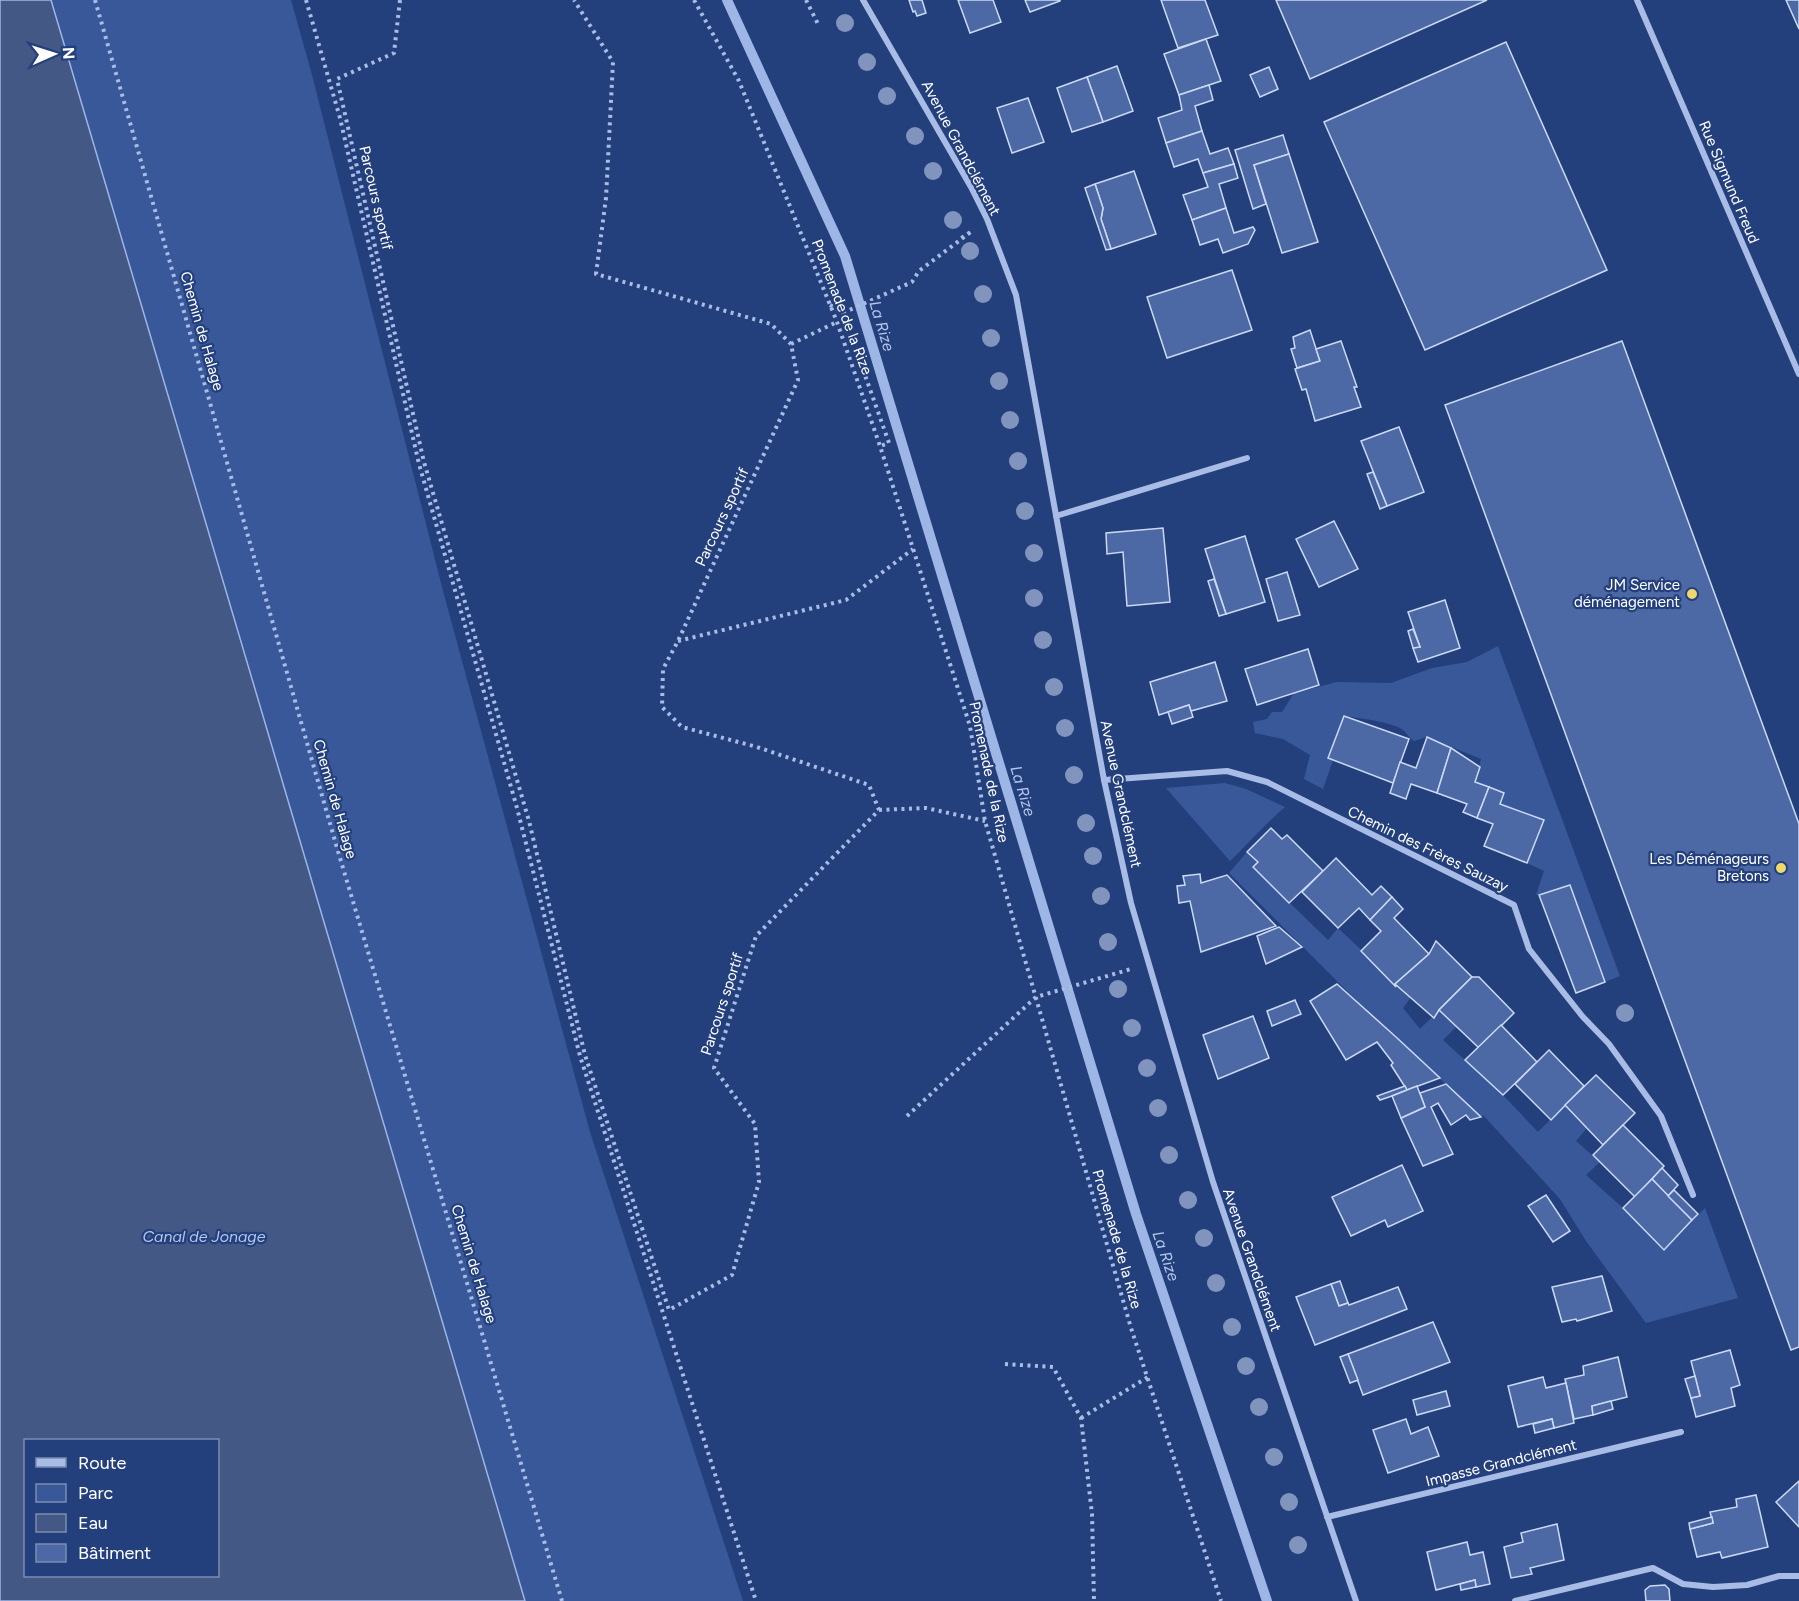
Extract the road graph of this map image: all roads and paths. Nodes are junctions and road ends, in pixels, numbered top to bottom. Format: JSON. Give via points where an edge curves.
{"nodes":[{"id":1,"x":95,"y":0,"type":"edge"},
{"id":2,"x":306,"y":0,"type":"edge"},
{"id":3,"x":400,"y":0,"type":"edge"},
{"id":4,"x":574,"y":0,"type":"edge"},
{"id":5,"x":694,"y":0,"type":"edge"},
{"id":6,"x":806,"y":0,"type":"edge"},
{"id":7,"x":864,"y":0,"type":"edge"},
{"id":8,"x":1637,"y":0,"type":"edge"},
{"id":9,"x":818,"y":24,"type":"dead end"},
{"id":10,"x":960,"y":239,"type":"dead end"},
{"id":11,"x":830,"y":305,"type":"junction"},
{"id":12,"x":843,"y":313,"type":"junction"},
{"id":13,"x":837,"y":322,"type":"junction"},
{"id":14,"x":791,"y":344,"type":"junction"},
{"id":15,"x":1799,"y":374,"type":"edge"},
{"id":16,"x":880,"y":446,"type":"junction"},
{"id":17,"x":1247,"y":458,"type":"dead end"},
{"id":18,"x":1056,"y":516,"type":"junction"},
{"id":19,"x":912,"y":549,"type":"junction"},
{"id":20,"x":678,"y":641,"type":"junction"},
{"id":21,"x":1104,"y":780,"type":"junction"},
{"id":22,"x":879,"y":810,"type":"junction"},
{"id":23,"x":985,"y":821,"type":"junction"},
{"id":24,"x":1130,"y":970,"type":"dead end"},
{"id":25,"x":1036,"y":998,"type":"junction"},
{"id":26,"x":907,"y":1116,"type":"dead end"},
{"id":27,"x":1693,"y":1195,"type":"dead end"},
{"id":28,"x":1005,"y":1364,"type":"dead end"},
{"id":29,"x":1148,"y":1377,"type":"junction"},
{"id":30,"x":1081,"y":1418,"type":"junction"},
{"id":31,"x":1681,"y":1432,"type":"dead end"},
{"id":32,"x":1327,"y":1517,"type":"junction"},
{"id":33,"x":1799,"y":1576,"type":"edge"},
{"id":34,"x":562,"y":1601,"type":"edge"},
{"id":35,"x":756,"y":1601,"type":"edge"},
{"id":36,"x":1094,"y":1601,"type":"edge"},
{"id":37,"x":1221,"y":1601,"type":"edge"},
{"id":38,"x":1356,"y":1601,"type":"edge"},
{"id":39,"x":1515,"y":1601,"type":"edge"}],
"edges":[{"from":1,"to":34,"type":"path","name":"Chemin de Halage","via":[[337,848]]},
{"from":2,"to":35,"type":"path","via":[[340,118],[419,464],[518,808],[580,1056]]},
{"from":3,"to":22,"type":"path","name":"Parcours sportif","via":[[394,53],[337,79],[424,462],[528,821],[585,1055],[669,1310],[732,1275],[759,1182],[755,1124],[714,1068],[756,936]]},
{"from":4,"to":14,"type":"path","via":[[614,62],[606,198],[596,274],[771,324]]},
{"from":5,"to":11,"type":"path","name":"Promenade de la Rize","via":[[739,81]]},
{"from":6,"to":9,"type":"path"},
{"from":7,"to":18,"type":"street","name":"Avenue Grandclément","via":[[971,187],[1016,295]]},
{"from":8,"to":15,"type":"street","name":"Rue Sigmund Freud"},
{"from":10,"to":12,"type":"path","via":[[972,231],[919,271],[912,282]]},
{"from":11,"to":12,"type":"path"},
{"from":11,"to":13,"type":"path","name":"Promenade de la Rize"},
{"from":12,"to":16,"type":"path","via":[[890,443]]},
{"from":13,"to":14,"type":"path"},
{"from":13,"to":16,"type":"path","name":"Promenade de la Rize"},
{"from":14,"to":20,"type":"path","name":"Parcours sportif","via":[[798,380]]},
{"from":16,"to":19,"type":"path","name":"Promenade de la Rize"},
{"from":17,"to":18,"type":"street"},
{"from":18,"to":21,"type":"street","name":"Avenue Grandclément"},
{"from":19,"to":20,"type":"path","via":[[846,600]]},
{"from":19,"to":23,"type":"path","name":"Promenade de la Rize","via":[[970,726]]},
{"from":20,"to":22,"type":"path","name":"Parcours sportif","via":[[663,669],[662,707],[682,727],[757,747],[869,785]]},
{"from":21,"to":27,"type":"street","name":"Chemin des Frères Sauzay","via":[[1227,771],[1267,782],[1514,905],[1529,949],[1609,1044],[1661,1116]]},
{"from":21,"to":32,"type":"street","name":"Avenue Grandclément","via":[[1131,903],[1213,1182]]},
{"from":22,"to":23,"type":"path","via":[[926,808]]},
{"from":23,"to":25,"type":"path","name":"Promenade de la Rize"},
{"from":24,"to":25,"type":"path"},
{"from":25,"to":26,"type":"path"},
{"from":25,"to":29,"type":"path","name":"Promenade de la Rize"},
{"from":28,"to":30,"type":"path","via":[[1053,1367]]},
{"from":29,"to":30,"type":"path"},
{"from":29,"to":37,"type":"path","name":"Promenade de la Rize"},
{"from":30,"to":36,"type":"path","via":[[1092,1514]]},
{"from":31,"to":32,"type":"street","name":"Impasse Grandclément"},
{"from":32,"to":38,"type":"street","name":"Avenue Grandclément"},
{"from":33,"to":39,"type":"street","via":[[1713,1587],[1683,1584],[1653,1568]]}]}
